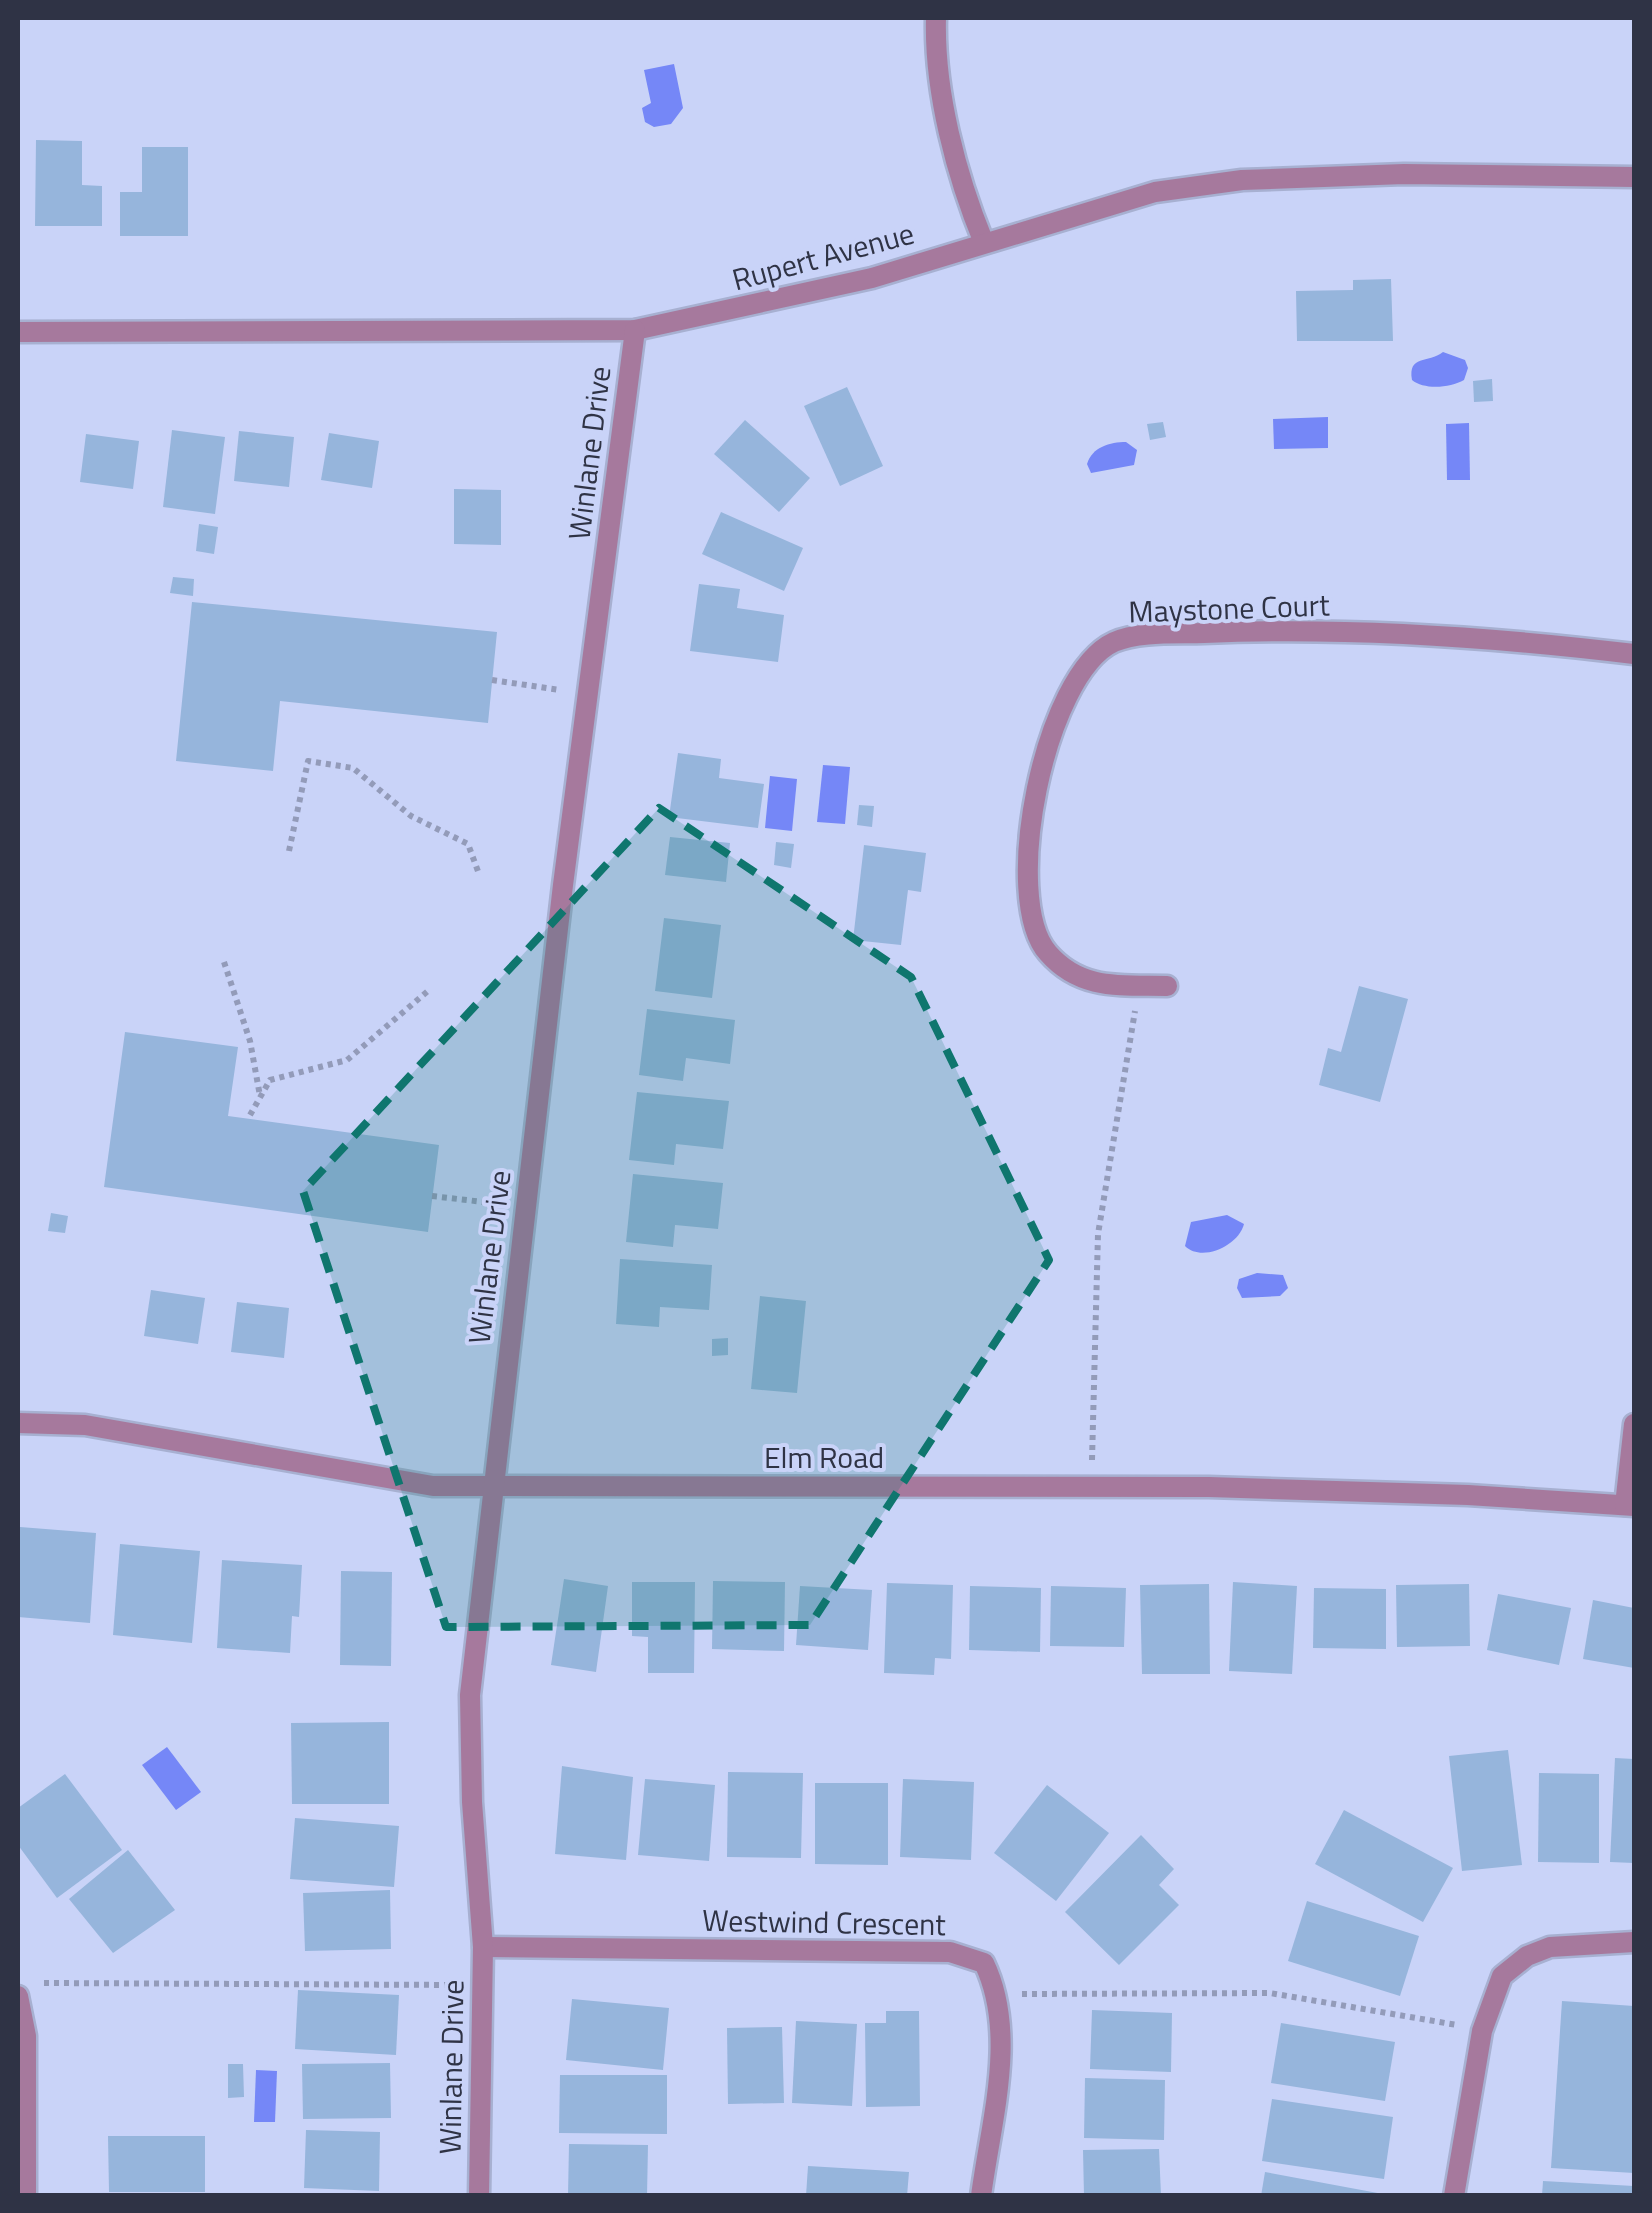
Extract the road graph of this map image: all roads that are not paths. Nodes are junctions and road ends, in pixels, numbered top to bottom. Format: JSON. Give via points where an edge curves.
{"nodes":[{"id":1,"x":936,"y":18,"type":"edge"},
{"id":2,"x":1634,"y":177,"type":"edge"},
{"id":3,"x":984,"y":243,"type":"junction"},
{"id":4,"x":635,"y":330,"type":"junction"},
{"id":5,"x":18,"y":332,"type":"edge"},
{"id":6,"x":1634,"y":654,"type":"edge"},
{"id":7,"x":1167,"y":986,"type":"dead end"},
{"id":8,"x":18,"y":1423,"type":"edge"},
{"id":9,"x":1634,"y":1424,"type":"edge"},
{"id":10,"x":491,"y":1488,"type":"junction"},
{"id":11,"x":1630,"y":1505,"type":"edge"},
{"id":12,"x":1634,"y":1942,"type":"edge"},
{"id":13,"x":483,"y":1947,"type":"junction"},
{"id":14,"x":18,"y":1996,"type":"edge"},
{"id":15,"x":26,"y":2196,"type":"edge"},
{"id":16,"x":479,"y":2196,"type":"edge"},
{"id":17,"x":982,"y":2196,"type":"edge"},
{"id":18,"x":1454,"y":2196,"type":"edge"}],
"edges":[{"from":1,"to":3,"type":"street","via":[[935,49],[964,195]]},
{"from":2,"to":3,"type":"street","name":"Rupert Avenue","via":[[1242,180],[1154,192]]},
{"from":3,"to":4,"type":"street","name":"Rupert Avenue","via":[[872,278]]},
{"from":4,"to":5,"type":"street","name":"Rupert Avenue"},
{"from":4,"to":10,"type":"street","name":"Winlane Drive"},
{"from":6,"to":7,"type":"street","name":"Maystone Court","via":[[1524,640],[1260,631],[1114,642],[1080,672],[1044,744],[1027,904],[1047,952],[1090,984]]},
{"from":8,"to":10,"type":"street","name":"Elm Road","via":[[85,1425],[432,1486]]},
{"from":9,"to":11,"type":"street"},
{"from":10,"to":11,"type":"street","name":"Elm Road","via":[[1091,1486],[1468,1494]]},
{"from":10,"to":13,"type":"street","name":"Winlane Drive","via":[[470,1695]]},
{"from":12,"to":18,"type":"street","via":[[1565,1944],[1527,1956],[1497,1984],[1482,2031]]},
{"from":13,"to":16,"type":"street","name":"Winlane Drive"},
{"from":13,"to":17,"type":"street","name":"Westwind Crescent","via":[[950,1952],[984,1963],[999,1994],[1002,2047]]},
{"from":14,"to":15,"type":"street","via":[[26,2036]]}]}
